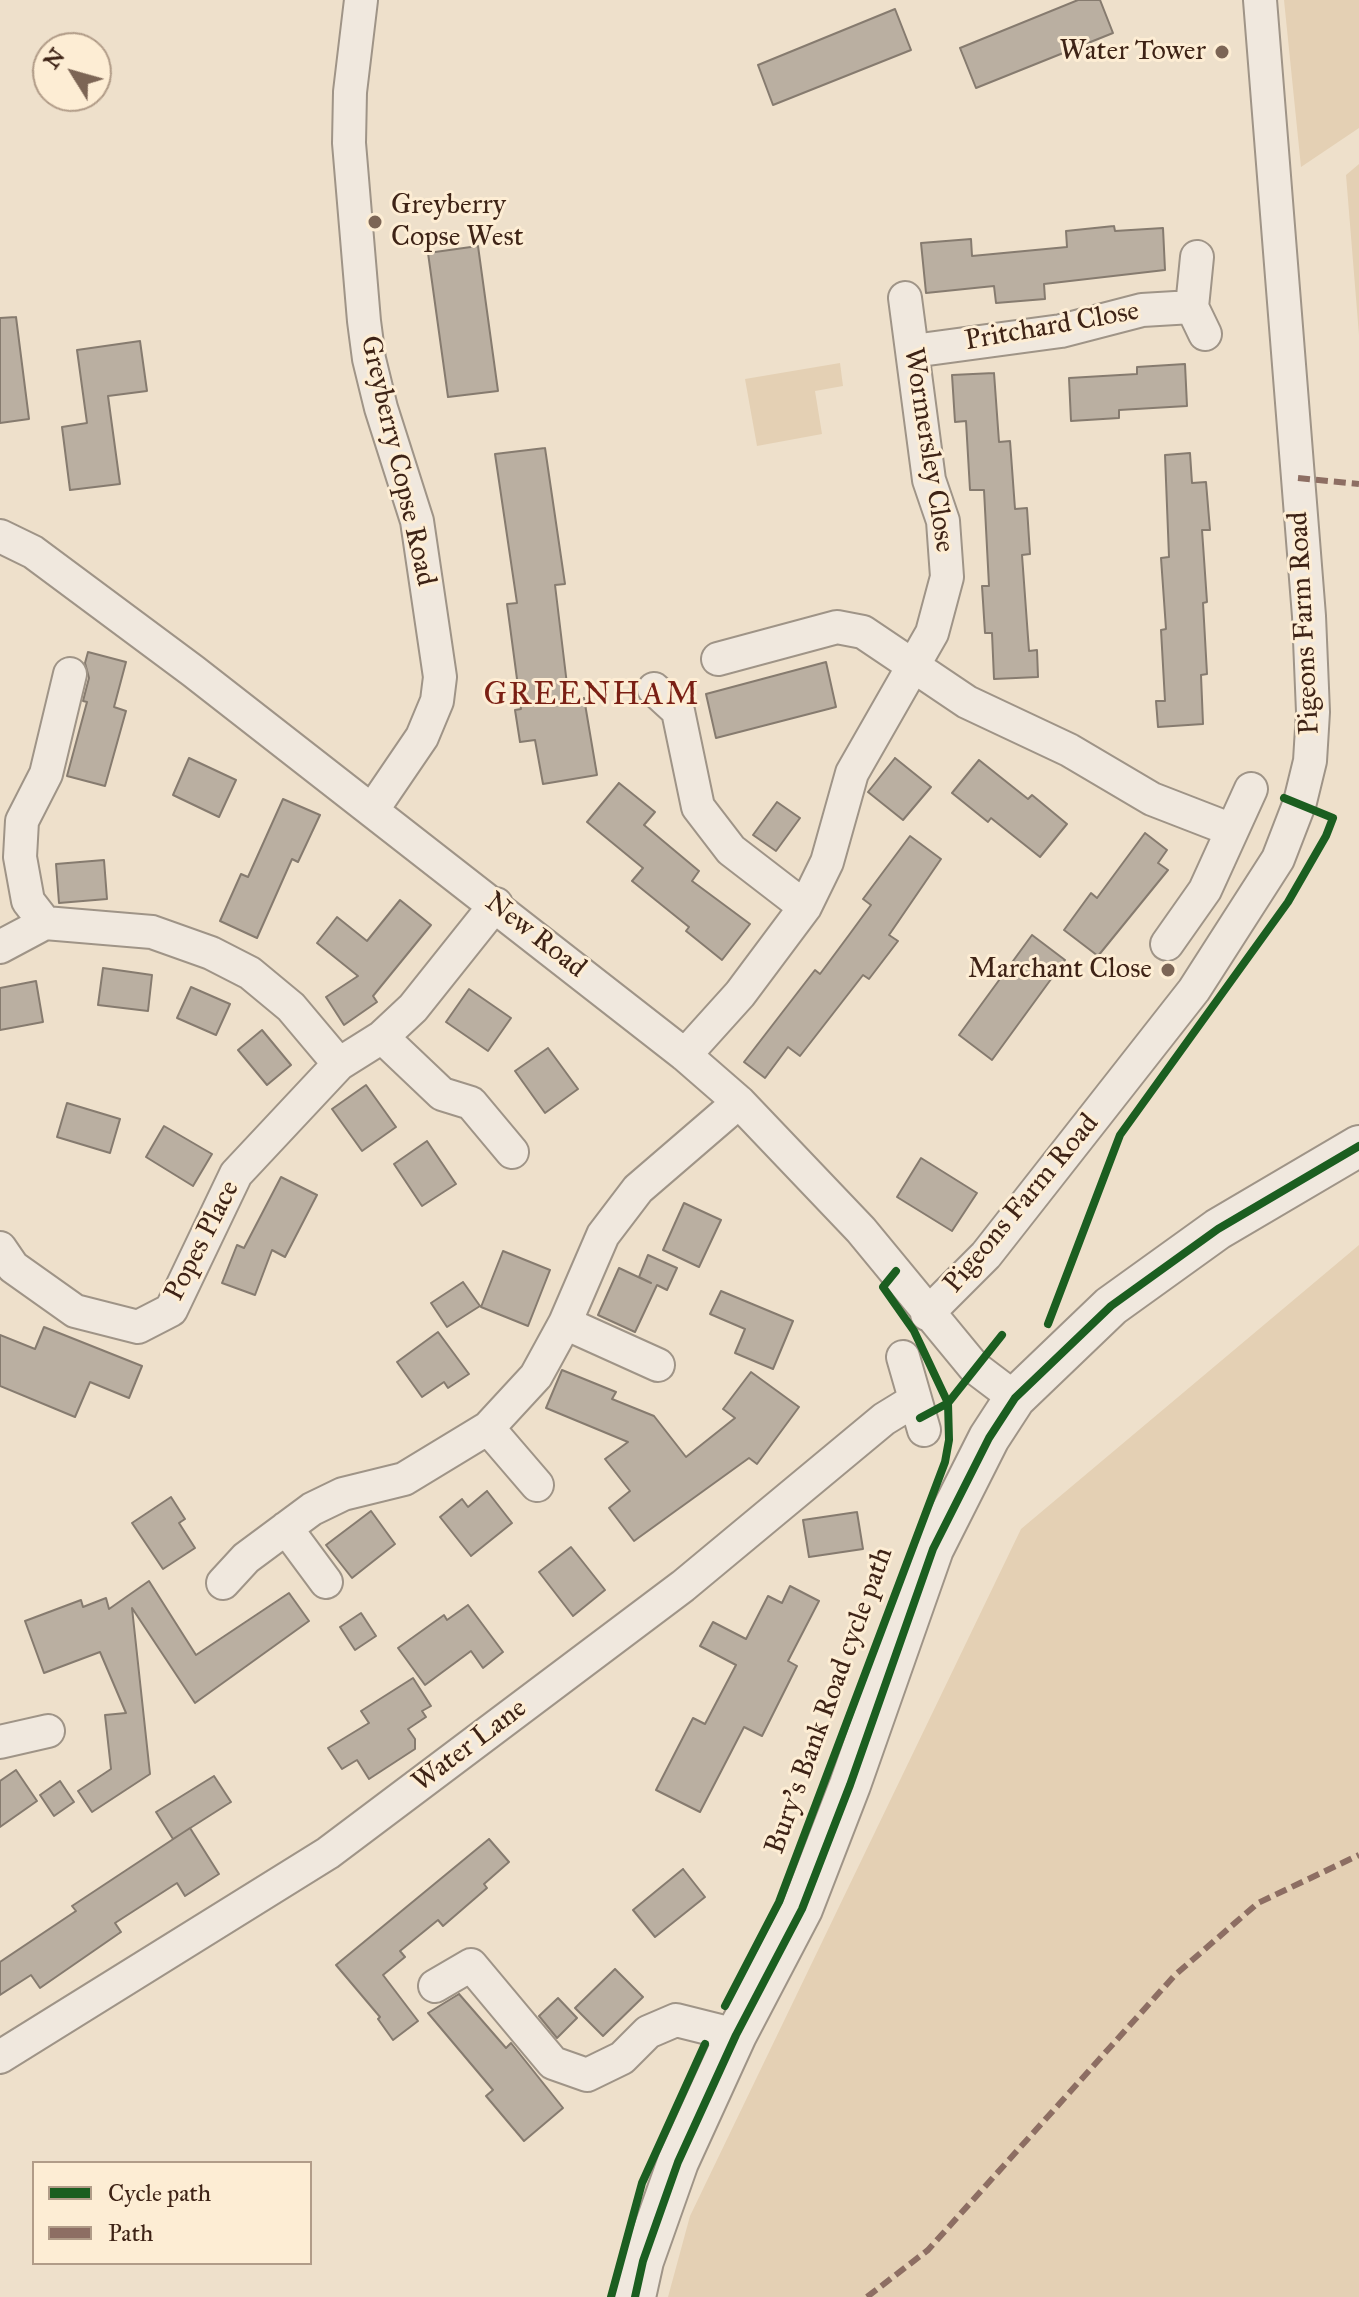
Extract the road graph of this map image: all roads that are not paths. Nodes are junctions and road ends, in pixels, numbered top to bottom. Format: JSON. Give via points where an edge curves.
{"nodes":[{"id":1,"x":361,"y":0,"type":"edge"},
{"id":2,"x":1260,"y":0,"type":"edge"},
{"id":3,"x":1197,"y":257,"type":"dead end"},
{"id":4,"x":905,"y":298,"type":"dead end"},
{"id":5,"x":913,"y":351,"type":"junction"},
{"id":6,"x":0,"y":536,"type":"edge"},
{"id":7,"x":718,"y":659,"type":"dead end"},
{"id":8,"x":914,"y":668,"type":"junction"},
{"id":9,"x":70,"y":674,"type":"dead end"},
{"id":10,"x":654,"y":689,"type":"dead end"},
{"id":11,"x":1251,"y":789,"type":"dead end"},
{"id":12,"x":373,"y":809,"type":"junction"},
{"id":13,"x":1232,"y":830,"type":"junction"},
{"id":14,"x":496,"y":904,"type":"junction"},
{"id":15,"x":805,"y":907,"type":"junction"},
{"id":16,"x":45,"y":923,"type":"junction"},
{"id":17,"x":1167,"y":944,"type":"dead end"},
{"id":18,"x":0,"y":947,"type":"edge"},
{"id":19,"x":382,"y":1037,"type":"junction"},
{"id":20,"x":685,"y":1055,"type":"junction"},
{"id":21,"x":339,"y":1064,"type":"junction"},
{"id":22,"x":739,"y":1102,"type":"junction"},
{"id":23,"x":1359,"y":1146,"type":"edge"},
{"id":24,"x":512,"y":1152,"type":"dead end"},
{"id":25,"x":0,"y":1248,"type":"edge"},
{"id":26,"x":927,"y":1314,"type":"junction"},
{"id":27,"x":565,"y":1323,"type":"junction"},
{"id":28,"x":903,"y":1357,"type":"dead end"},
{"id":29,"x":658,"y":1365,"type":"dead end"},
{"id":30,"x":1015,"y":1398,"type":"junction"},
{"id":31,"x":915,"y":1400,"type":"junction"},
{"id":32,"x":488,"y":1428,"type":"junction"},
{"id":33,"x":924,"y":1430,"type":"dead end"},
{"id":34,"x":537,"y":1485,"type":"dead end"},
{"id":35,"x":286,"y":1528,"type":"junction"},
{"id":36,"x":326,"y":1582,"type":"dead end"},
{"id":37,"x":223,"y":1583,"type":"dead end"},
{"id":38,"x":48,"y":1731,"type":"dead end"},
{"id":39,"x":0,"y":1742,"type":"edge"},
{"id":40,"x":435,"y":1986,"type":"dead end"},
{"id":41,"x":736,"y":2035,"type":"junction"},
{"id":42,"x":0,"y":2057,"type":"edge"},
{"id":43,"x":635,"y":2297,"type":"edge"}],
"edges":[{"from":1,"to":12,"type":"street","name":"Greyberry Copse Road","via":[[349,143],[364,321],[381,408],[417,521],[440,677],[437,701],[422,737]]},
{"from":2,"to":26,"type":"street","name":"Pigeons Farm Road","via":[[1309,616],[1313,712],[1310,761],[1300,802],[1278,859],[1194,990],[986,1255]]},
{"from":3,"to":5,"type":"street","name":"Pritchard Close","via":[[1198,320],[1142,310],[1061,331]]},
{"from":4,"to":5,"type":"street","name":"Wormersley Close"},
{"from":5,"to":8,"type":"street","name":"Wormersley Close","via":[[929,480],[943,521],[947,577],[932,633]]},
{"from":6,"to":12,"type":"street","name":"New Road","via":[[33,552]]},
{"from":7,"to":8,"type":"street","via":[[837,627],[863,632]]},
{"from":8,"to":13,"type":"street","via":[[967,702],[1069,750],[1152,799]]},
{"from":8,"to":15,"type":"street","name":"Wormersley Close","via":[[852,773],[827,862]]},
{"from":9,"to":16,"type":"street","via":[[46,774],[22,821],[20,857],[28,901]]},
{"from":10,"to":15,"type":"street","via":[[678,711],[698,807],[731,850]]},
{"from":11,"to":13,"type":"street"},
{"from":12,"to":14,"type":"street","name":"New Road"},
{"from":13,"to":17,"type":"street","via":[[1205,890]]},
{"from":14,"to":19,"type":"street","name":"Popes Place","via":[[413,1008]]},
{"from":14,"to":20,"type":"street","name":"New Road"},
{"from":15,"to":20,"type":"street","name":"Wormersley Close","via":[[740,994]]},
{"from":16,"to":18,"type":"street"},
{"from":16,"to":21,"type":"street","via":[[152,932],[211,953],[250,973],[291,1007]]},
{"from":19,"to":21,"type":"street","name":"Popes Place"},
{"from":19,"to":24,"type":"street","via":[[442,1094],[471,1103]]},
{"from":20,"to":22,"type":"street","name":"New Road"},
{"from":21,"to":25,"type":"street","name":"Popes Place","via":[[236,1174],[171,1310],[138,1327],[75,1311],[13,1267]]},
{"from":22,"to":26,"type":"street","name":"New Road","via":[[861,1230]]},
{"from":22,"to":27,"type":"street","via":[[638,1189],[603,1235]]},
{"from":23,"to":30,"type":"street","via":[[1218,1229],[1111,1306]]},
{"from":26,"to":30,"type":"street","name":"New Road","via":[[974,1367]]},
{"from":27,"to":29,"type":"street"},
{"from":27,"to":32,"type":"street","via":[[536,1376]]},
{"from":28,"to":31,"type":"street"},
{"from":30,"to":41,"type":"street","via":[[961,1489],[933,1549],[802,1909]]},
{"from":31,"to":33,"type":"street"},
{"from":31,"to":42,"type":"street","name":"Water Lane","via":[[884,1419],[683,1586],[328,1853]]},
{"from":32,"to":34,"type":"street"},
{"from":32,"to":35,"type":"street","via":[[404,1479],[343,1494]]},
{"from":35,"to":36,"type":"street"},
{"from":35,"to":37,"type":"street"},
{"from":38,"to":39,"type":"street"},
{"from":40,"to":41,"type":"street","via":[[471,1965],[553,2063],[587,2075],[622,2058],[648,2032],[676,2020]]},
{"from":41,"to":43,"type":"street","via":[[678,2162]]}]}
